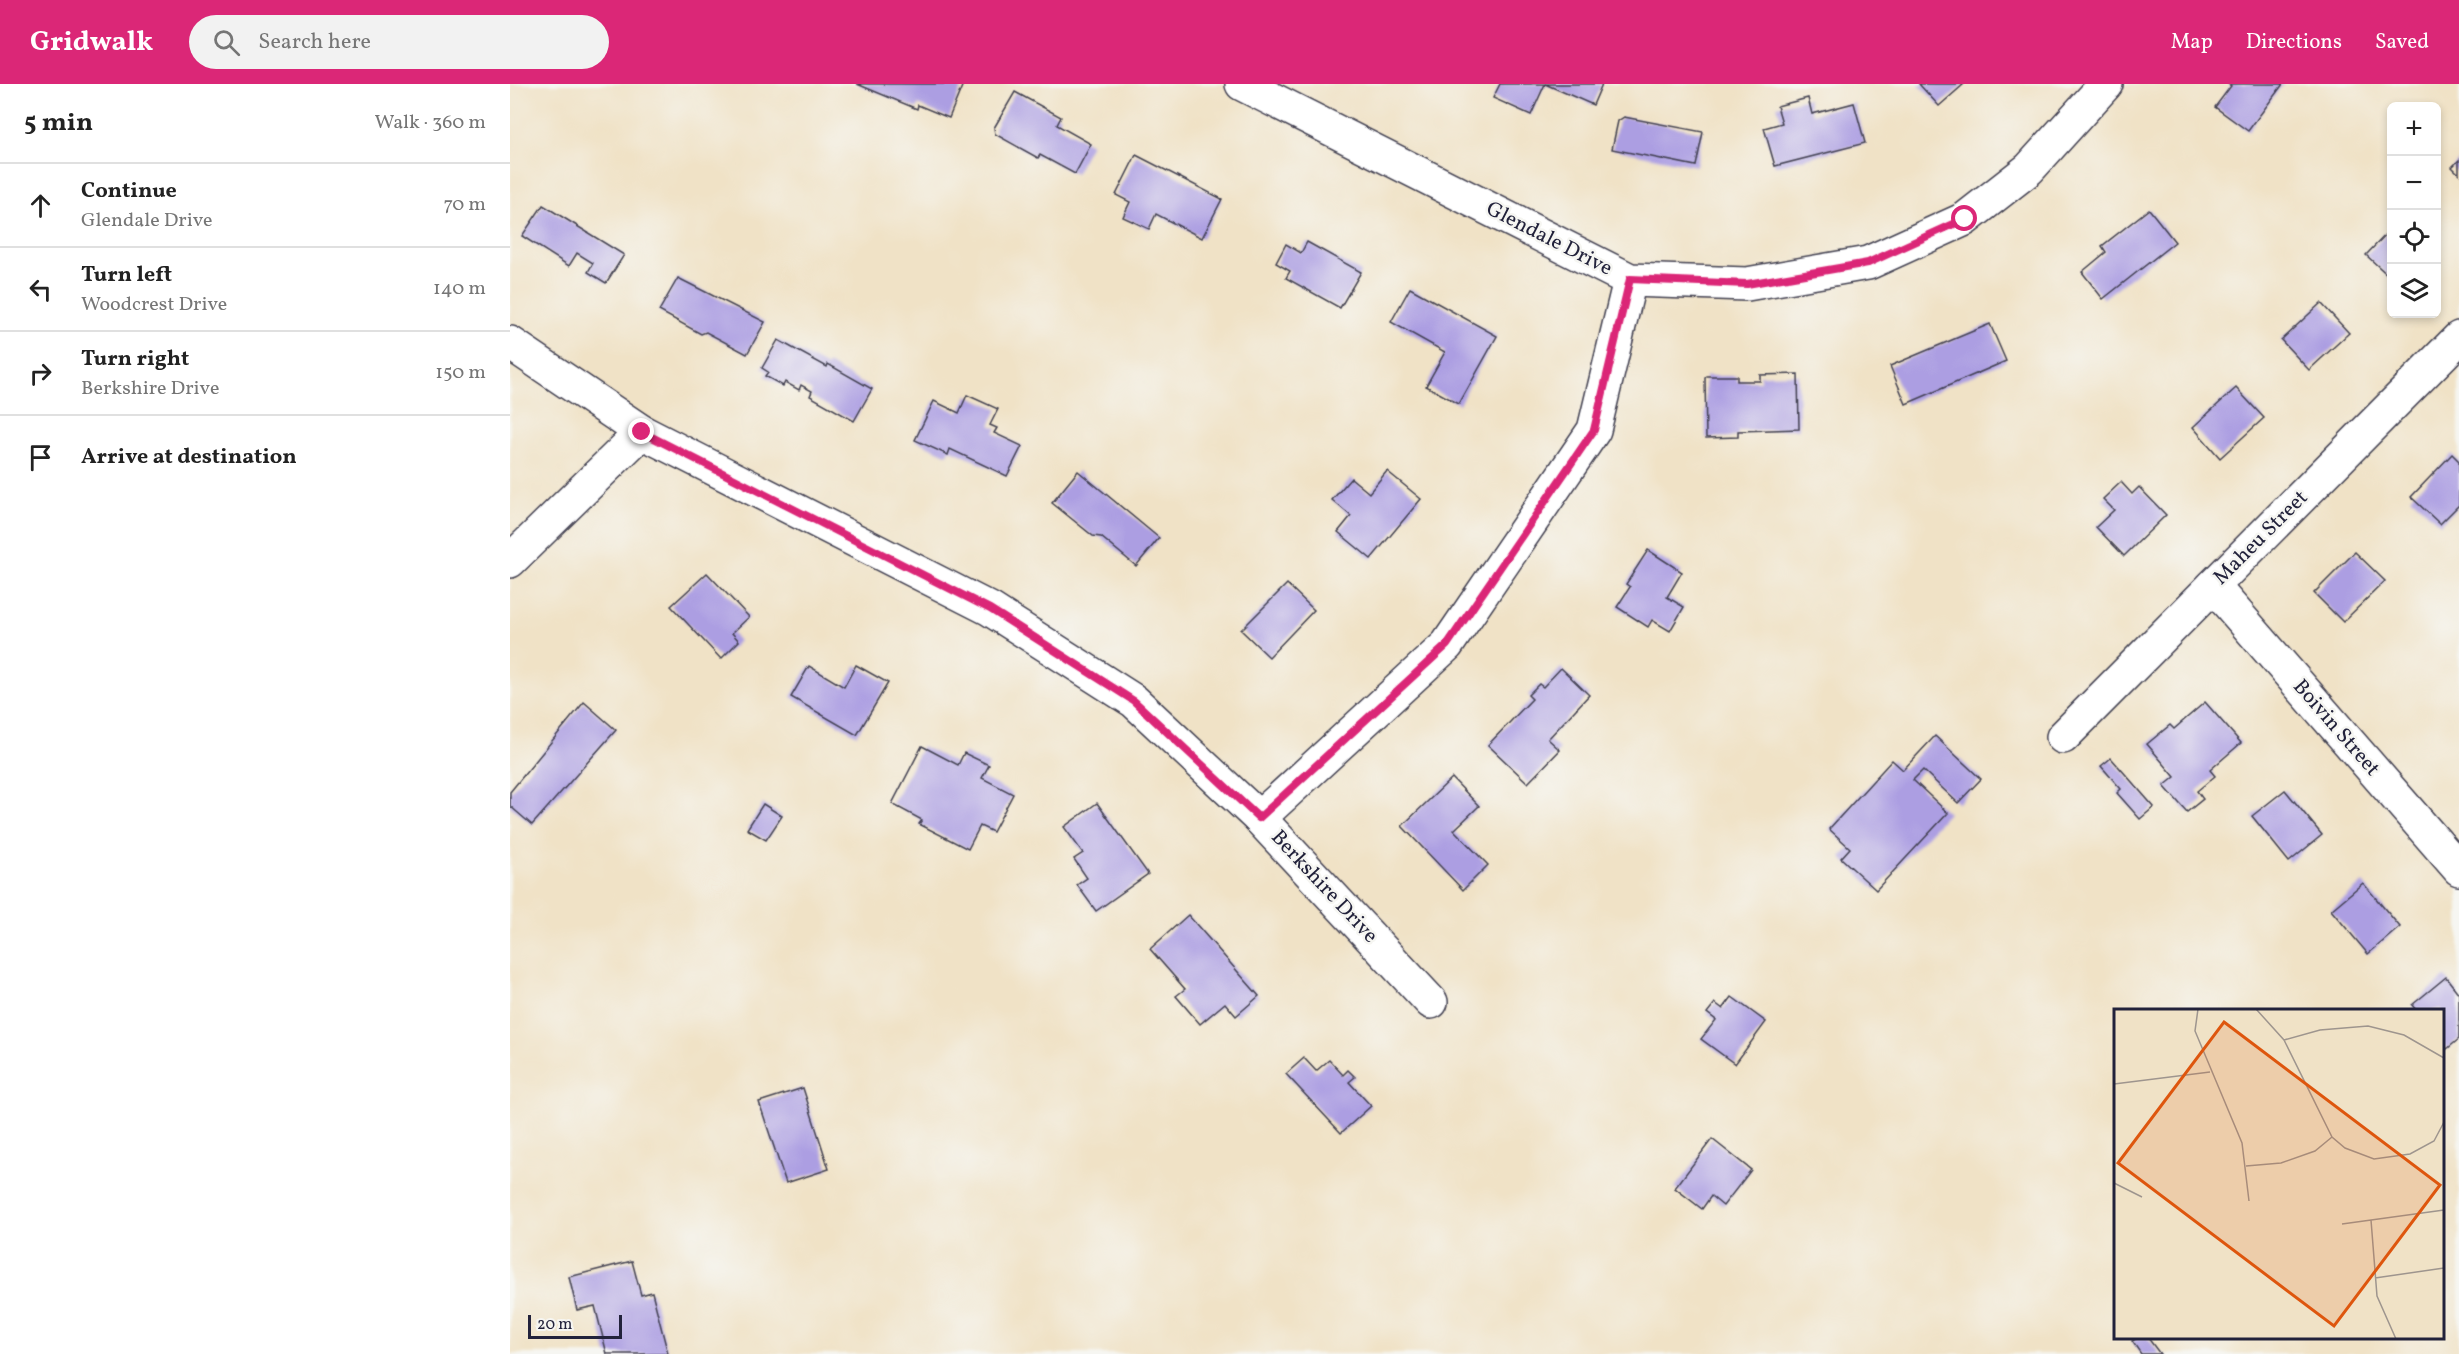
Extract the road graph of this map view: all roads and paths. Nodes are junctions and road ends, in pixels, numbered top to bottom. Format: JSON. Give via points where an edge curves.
{"nodes":[{"id":1,"x":1242,"y":84,"type":"edge"},
{"id":2,"x":2106,"y":84,"type":"edge"},
{"id":3,"x":1630,"y":279,"type":"junction"},
{"id":4,"x":2459,"y":338,"type":"edge"},
{"id":5,"x":510,"y":344,"type":"edge"},
{"id":6,"x":642,"y":432,"type":"junction"},
{"id":7,"x":510,"y":561,"type":"edge"},
{"id":8,"x":2213,"y":586,"type":"junction"},
{"id":9,"x":2063,"y":737,"type":"dead end"},
{"id":10,"x":1259,"y":818,"type":"junction"},
{"id":11,"x":2459,"y":869,"type":"edge"},
{"id":12,"x":1431,"y":1002,"type":"dead end"}],
"edges":[{"from":1,"to":3,"type":"street","name":"Glendale Drive"},
{"from":2,"to":3,"type":"street","name":"Glendale Drive","via":[[2029,169],[1965,219],[1868,263],[1747,284]]},
{"from":3,"to":10,"type":"street","via":[[1594,430],[1454,635]]},
{"from":4,"to":8,"type":"street","name":"Maheu Street"},
{"from":5,"to":6,"type":"street","name":"Berkshire Drive"},
{"from":6,"to":7,"type":"street"},
{"from":6,"to":10,"type":"street","name":"Berkshire Drive","via":[[990,609],[1134,701]]},
{"from":8,"to":9,"type":"street","name":"Maheu Street"},
{"from":8,"to":11,"type":"street","name":"Boivin Street"},
{"from":10,"to":12,"type":"street","name":"Berkshire Drive"}]}
